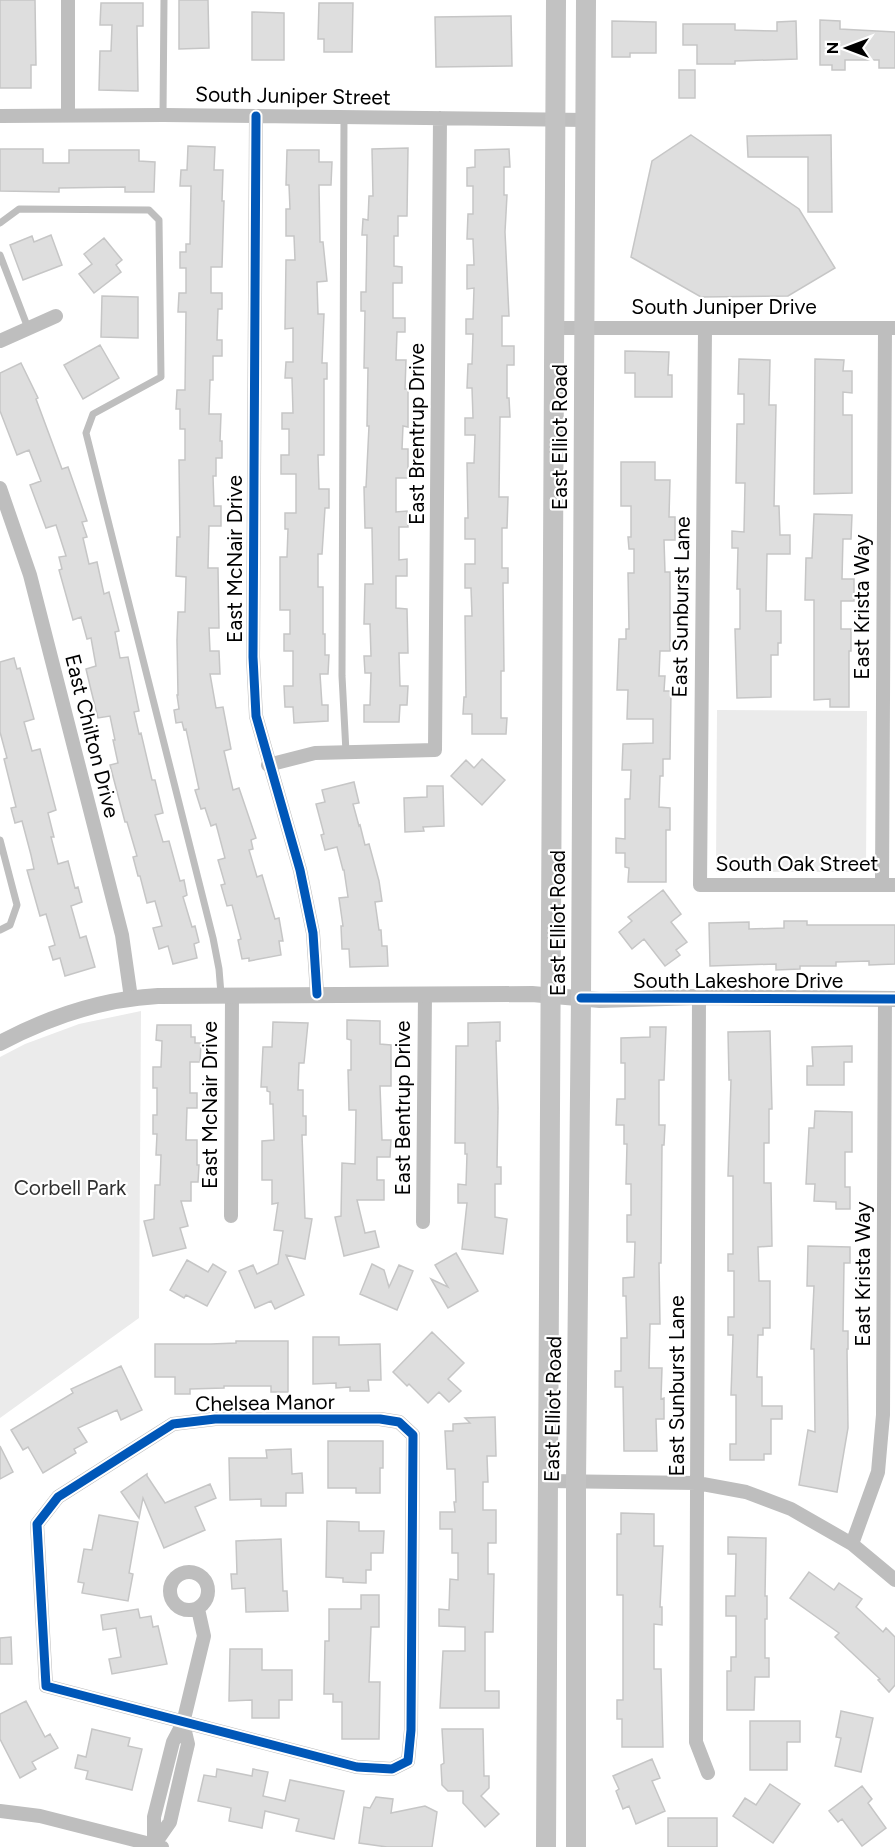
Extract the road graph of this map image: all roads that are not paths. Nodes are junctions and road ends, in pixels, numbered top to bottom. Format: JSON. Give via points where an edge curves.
{"nodes":[{"id":1,"x":68,"y":0,"type":"edge"},
{"id":2,"x":164,"y":0,"type":"edge"},
{"id":3,"x":556,"y":0,"type":"edge"},
{"id":4,"x":586,"y":0,"type":"edge"},
{"id":5,"x":68,"y":115,"type":"junction"},
{"id":6,"x":0,"y":116,"type":"edge"},
{"id":7,"x":163,"y":116,"type":"junction"},
{"id":8,"x":256,"y":116,"type":"junction"},
{"id":9,"x":344,"y":117,"type":"junction"},
{"id":10,"x":440,"y":118,"type":"junction"},
{"id":11,"x":555,"y":120,"type":"junction"},
{"id":12,"x":586,"y":120,"type":"junction"},
{"id":13,"x":0,"y":223,"type":"edge"},
{"id":14,"x":0,"y":255,"type":"edge"},
{"id":15,"x":56,"y":316,"type":"dead end"},
{"id":16,"x":28,"y":328,"type":"junction"},
{"id":17,"x":554,"y":328,"type":"junction"},
{"id":18,"x":584,"y":328,"type":"junction"},
{"id":19,"x":705,"y":328,"type":"junction"},
{"id":20,"x":890,"y":328,"type":"edge"},
{"id":21,"x":0,"y":341,"type":"edge"},
{"id":22,"x":0,"y":488,"type":"edge"},
{"id":23,"x":345,"y":752,"type":"junction"},
{"id":24,"x":268,"y":765,"type":"junction"},
{"id":25,"x":0,"y":840,"type":"edge"},
{"id":26,"x":700,"y":885,"type":"joint"},
{"id":27,"x":888,"y":885,"type":"edge"},
{"id":28,"x":0,"y":930,"type":"edge"},
{"id":29,"x":317,"y":994,"type":"junction"},
{"id":30,"x":425,"y":994,"type":"junction"},
{"id":31,"x":227,"y":995,"type":"junction"},
{"id":32,"x":550,"y":996,"type":"junction"},
{"id":33,"x":699,"y":997,"type":"junction"},
{"id":34,"x":131,"y":998,"type":"junction"},
{"id":35,"x":581,"y":998,"type":"junction"},
{"id":36,"x":890,"y":999,"type":"edge"},
{"id":37,"x":0,"y":1043,"type":"edge"},
{"id":38,"x":231,"y":1216,"type":"dead end"},
{"id":39,"x":423,"y":1222,"type":"dead end"},
{"id":40,"x":547,"y":1481,"type":"junction"},
{"id":41,"x":576,"y":1481,"type":"junction"},
{"id":42,"x":697,"y":1483,"type":"junction"},
{"id":43,"x":852,"y":1544,"type":"junction"},
{"id":44,"x":895,"y":1580,"type":"edge"},
{"id":45,"x":198,"y":1609,"type":"dead end"},
{"id":46,"x":183,"y":1723,"type":"junction"},
{"id":47,"x":708,"y":1773,"type":"dead end"},
{"id":48,"x":164,"y":1779,"type":"junction"},
{"id":49,"x":179,"y":1782,"type":"junction"},
{"id":50,"x":0,"y":1811,"type":"edge"},
{"id":51,"x":157,"y":1846,"type":"edge"},
{"id":52,"x":546,"y":1847,"type":"edge"},
{"id":53,"x":576,"y":1847,"type":"edge"}],
"edges":[{"from":1,"to":5,"type":"street"},
{"from":2,"to":7,"type":"lane"},
{"from":3,"to":11,"type":"main road","name":"East Elliot Road"},
{"from":4,"to":12,"type":"main road","name":"East Elliot Road"},
{"from":5,"to":6,"type":"street","name":"South Juniper Street"},
{"from":5,"to":7,"type":"street","name":"South Juniper Street"},
{"from":7,"to":8,"type":"street","name":"South Juniper Street"},
{"from":8,"to":9,"type":"street","name":"South Juniper Street"},
{"from":8,"to":24,"type":"street","name":"East McNair Drive","via":[[253,657],[256,716]]},
{"from":9,"to":10,"type":"street","name":"South Juniper Street"},
{"from":9,"to":23,"type":"lane"},
{"from":10,"to":11,"type":"street","name":"South Juniper Street"},
{"from":10,"to":23,"type":"street","name":"East Brentrup Drive","via":[[435,750]]},
{"from":11,"to":12,"type":"street","name":"South Juniper Street"},
{"from":11,"to":17,"type":"main road","name":"East Elliot Road"},
{"from":12,"to":18,"type":"main road","name":"East Elliot Road"},
{"from":13,"to":31,"type":"lane","via":[[19,209],[149,210],[159,220],[161,377],[93,414],[86,433]]},
{"from":14,"to":16,"type":"lane"},
{"from":15,"to":16,"type":"street"},
{"from":16,"to":21,"type":"street"},
{"from":17,"to":18,"type":"street","name":"South Juniper Drive"},
{"from":17,"to":32,"type":"main road","name":"East Elliot Road"},
{"from":18,"to":19,"type":"street","name":"South Juniper Drive"},
{"from":18,"to":35,"type":"main road","name":"East Elliot Road"},
{"from":19,"to":20,"type":"street","name":"South Juniper Drive"},
{"from":19,"to":26,"type":"street","name":"East Sunburst Lane"},
{"from":20,"to":27,"type":"street","name":"East Krista Way"},
{"from":22,"to":34,"type":"street","name":"East Chilton Drive","via":[[30,575],[122,935]]},
{"from":23,"to":24,"type":"street","via":[[315,753]]},
{"from":24,"to":29,"type":"street","name":"East McNair Drive","via":[[300,870],[314,933]]},
{"from":25,"to":28,"type":"lane","via":[[17,905],[10,925]]},
{"from":26,"to":27,"type":"street","name":"South Oak Street"},
{"from":29,"to":30,"type":"street","name":"South Lakeshore Drive"},
{"from":29,"to":31,"type":"street","name":"South Lakeshore Drive"},
{"from":30,"to":32,"type":"street","name":"South Lakeshore Drive"},
{"from":30,"to":39,"type":"street","name":"East Bentrup Drive"},
{"from":31,"to":34,"type":"street","name":"South Lakeshore Drive"},
{"from":31,"to":38,"type":"street","name":"East McNair Drive"},
{"from":32,"to":35,"type":"street","name":"South Lakeshore Drive"},
{"from":32,"to":40,"type":"main road","name":"East Elliot Road"},
{"from":33,"to":35,"type":"street","name":"South Lakeshore Drive"},
{"from":33,"to":36,"type":"street","name":"South Lakeshore Drive"},
{"from":33,"to":42,"type":"street","name":"East Sunburst Lane"},
{"from":34,"to":37,"type":"street","name":"South Lakeshore Drive","via":[[77,1010]]},
{"from":35,"to":41,"type":"main road","name":"East Elliot Road"},
{"from":36,"to":43,"type":"street","name":"East Krista Way","via":[[883,1415],[878,1472]]},
{"from":40,"to":41,"type":"street"},
{"from":40,"to":52,"type":"main road","name":"East Elliot Road"},
{"from":41,"to":42,"type":"street"},
{"from":41,"to":53,"type":"main road","name":"East Elliot Road"},
{"from":42,"to":43,"type":"street","via":[[746,1492],[791,1509]]},
{"from":42,"to":47,"type":"street","name":"East Sunburst Lane","via":[[696,1742]]},
{"from":43,"to":44,"type":"street"},
{"from":45,"to":46,"type":"street","via":[[204,1636]]},
{"from":46,"to":46,"type":"street","name":"Chelsea Manor","via":[[46,1686],[37,1524],[58,1497],[173,1424],[215,1419],[399,1422],[413,1435],[408,1761],[392,1769],[357,1767]]},
{"from":46,"to":48,"type":"street","via":[[173,1742]]},
{"from":46,"to":49,"type":"street","via":[[188,1744]]},
{"from":48,"to":49,"type":"street"},
{"from":48,"to":51,"type":"street","via":[[154,1817]]},
{"from":49,"to":51,"type":"street","via":[[170,1822]]},
{"from":50,"to":51,"type":"street","via":[[40,1816]]}]}
